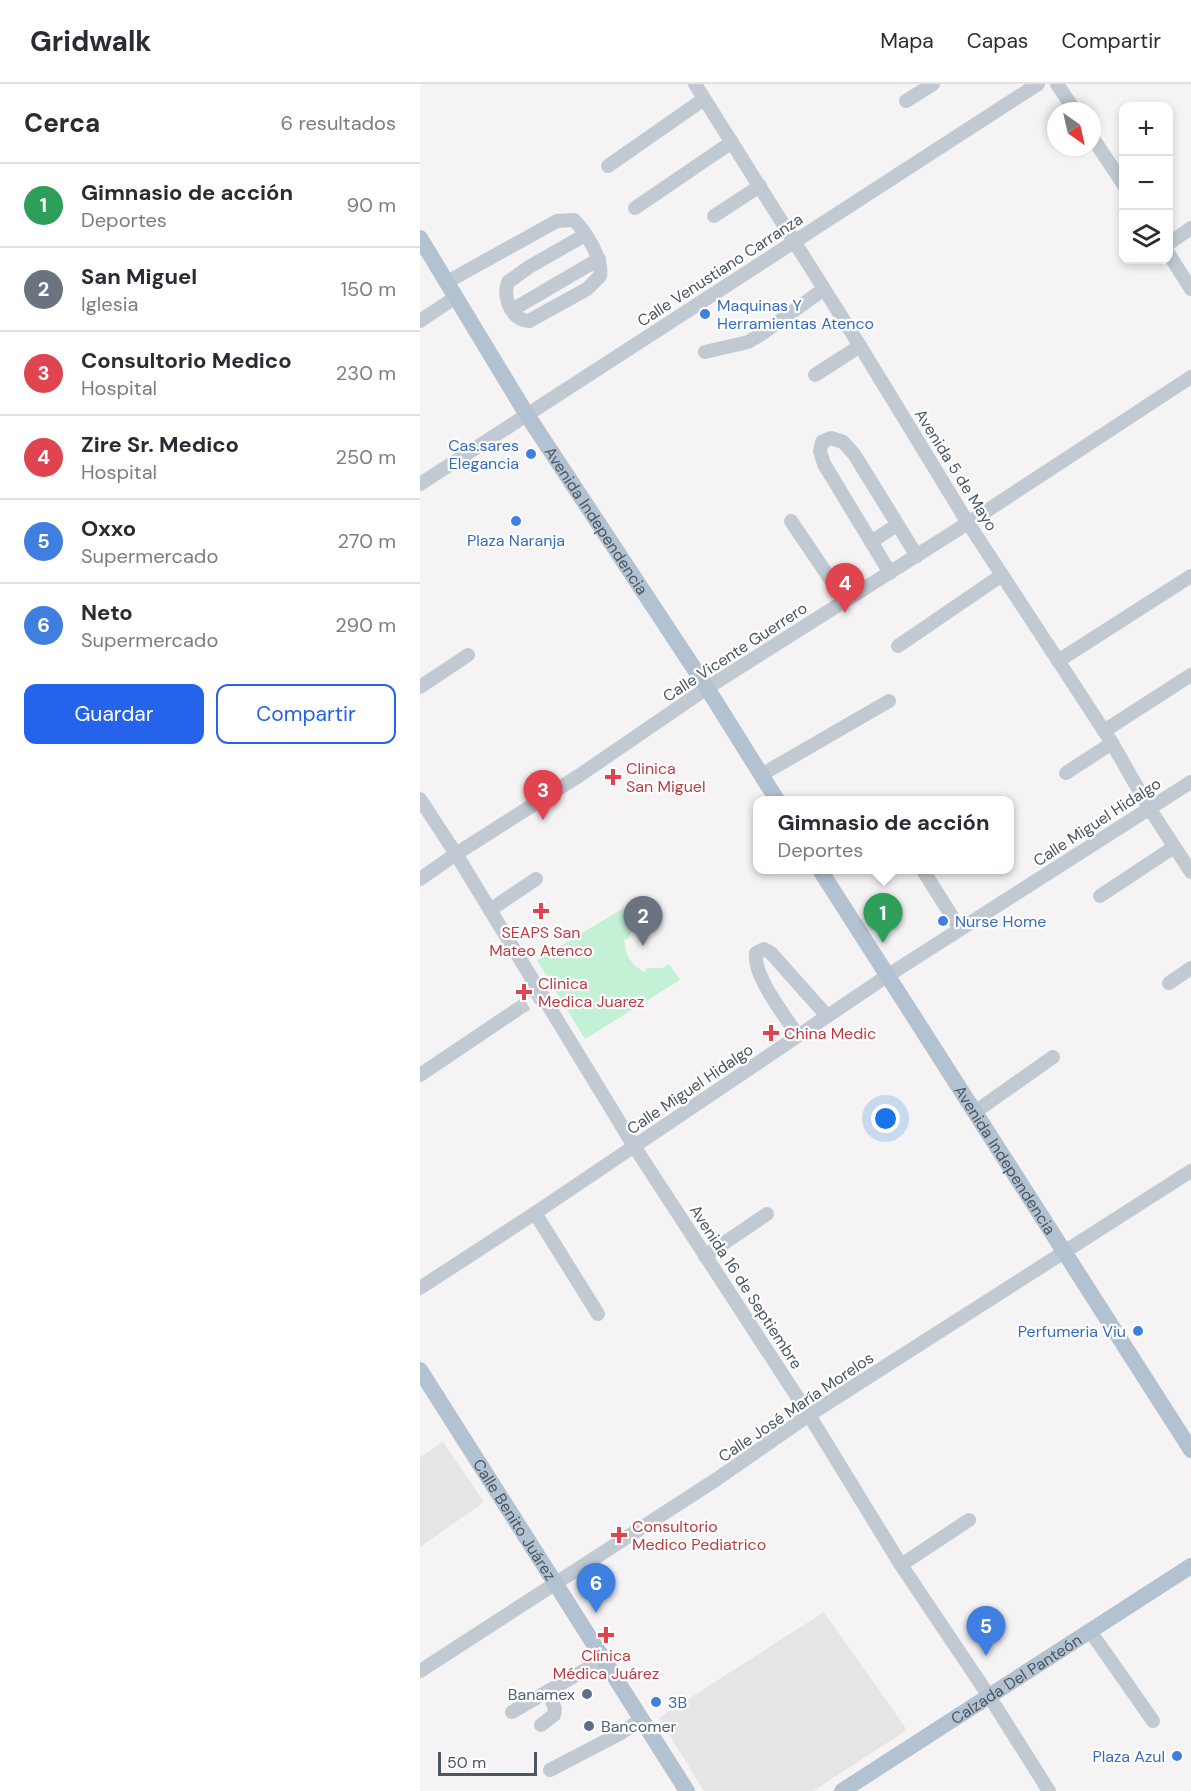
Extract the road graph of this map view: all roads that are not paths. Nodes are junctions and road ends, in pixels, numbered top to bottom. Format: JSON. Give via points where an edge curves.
{"nodes":[{"id":1,"x":695,"y":84,"type":"edge"},
{"id":2,"x":933,"y":84,"type":"edge"},
{"id":3,"x":1038,"y":84,"type":"edge"},
{"id":4,"x":1057,"y":84,"type":"edge"},
{"id":5,"x":705,"y":99,"type":"junction"},
{"id":6,"x":906,"y":101,"type":"dead end"},
{"id":7,"x":1069,"y":102,"type":"edge"},
{"id":8,"x":732,"y":142,"type":"junction"},
{"id":9,"x":1101,"y":150,"type":"edge"},
{"id":10,"x":608,"y":166,"type":"dead end"},
{"id":11,"x":1119,"y":178,"type":"edge"},
{"id":12,"x":760,"y":186,"type":"junction"},
{"id":13,"x":635,"y":208,"type":"dead end"},
{"id":14,"x":714,"y":216,"type":"dead end"},
{"id":15,"x":1191,"y":228,"type":"edge"},
{"id":16,"x":585,"y":235,"type":"junction"},
{"id":17,"x":420,"y":238,"type":"edge"},
{"id":18,"x":794,"y":240,"type":"junction"},
{"id":19,"x":1173,"y":241,"type":"edge"},
{"id":20,"x":425,"y":258,"type":"edge"},
{"id":21,"x":599,"y":259,"type":"junction"},
{"id":22,"x":1173,"y":261,"type":"edge"},
{"id":23,"x":447,"y":282,"type":"junction"},
{"id":24,"x":824,"y":289,"type":"junction"},
{"id":25,"x":1191,"y":289,"type":"edge"},
{"id":26,"x":456,"y":297,"type":"junction"},
{"id":27,"x":512,"y":310,"type":"junction"},
{"id":28,"x":420,"y":321,"type":"edge"},
{"id":29,"x":860,"y":346,"type":"junction"},
{"id":30,"x":705,"y":352,"type":"dead end"},
{"id":31,"x":815,"y":375,"type":"dead end"},
{"id":32,"x":1191,"y":377,"type":"edge"},
{"id":33,"x":527,"y":415,"type":"junction"},
{"id":34,"x":420,"y":484,"type":"edge"},
{"id":35,"x":791,"y":521,"type":"dead end"},
{"id":36,"x":968,"y":523,"type":"junction"},
{"id":37,"x":897,"y":525,"type":"junction"},
{"id":38,"x":871,"y":542,"type":"junction"},
{"id":39,"x":917,"y":556,"type":"junction"},
{"id":40,"x":890,"y":573,"type":"junction"},
{"id":41,"x":1002,"y":575,"type":"junction"},
{"id":42,"x":1191,"y":576,"type":"edge"},
{"id":43,"x":845,"y":601,"type":"junction"},
{"id":44,"x":898,"y":646,"type":"dead end"},
{"id":45,"x":468,"y":655,"type":"dead end"},
{"id":46,"x":1058,"y":661,"type":"junction"},
{"id":47,"x":1191,"y":675,"type":"edge"},
{"id":48,"x":420,"y":687,"type":"edge"},
{"id":49,"x":707,"y":688,"type":"junction"},
{"id":50,"x":889,"y":701,"type":"dead end"},
{"id":51,"x":1108,"y":737,"type":"junction"},
{"id":52,"x":1066,"y":773,"type":"dead end"},
{"id":53,"x":762,"y":776,"type":"junction"},
{"id":54,"x":1191,"y":782,"type":"edge"},
{"id":55,"x":774,"y":796,"type":"edge"},
{"id":56,"x":420,"y":799,"type":"edge"},
{"id":57,"x":1149,"y":808,"type":"junction"},
{"id":58,"x":1174,"y":847,"type":"junction"},
{"id":59,"x":456,"y":854,"type":"junction"},
{"id":60,"x":1191,"y":872,"type":"edge"},
{"id":61,"x":823,"y":874,"type":"edge"},
{"id":62,"x":925,"y":874,"type":"edge"},
{"id":63,"x":420,"y":879,"type":"edge"},
{"id":64,"x":536,"y":879,"type":"dead end"},
{"id":65,"x":1100,"y":896,"type":"dead end"},
{"id":66,"x":490,"y":910,"type":"junction"},
{"id":67,"x":960,"y":929,"type":"junction"},
{"id":68,"x":1191,"y":968,"type":"edge"},
{"id":69,"x":887,"y":976,"type":"junction"},
{"id":70,"x":1169,"y":983,"type":"dead end"},
{"id":71,"x":515,"y":1011,"type":"tunnel mouth"},
{"id":72,"x":827,"y":1016,"type":"junction"},
{"id":73,"x":798,"y":1036,"type":"junction"},
{"id":74,"x":1053,"y":1057,"type":"dead end"},
{"id":75,"x":420,"y":1075,"type":"edge"},
{"id":76,"x":975,"y":1112,"type":"junction"},
{"id":77,"x":634,"y":1146,"type":"junction"},
{"id":78,"x":1191,"y":1171,"type":"edge"},
{"id":79,"x":535,"y":1213,"type":"junction"},
{"id":80,"x":767,"y":1214,"type":"dead end"},
{"id":81,"x":1066,"y":1252,"type":"junction"},
{"id":82,"x":705,"y":1256,"type":"junction"},
{"id":83,"x":420,"y":1288,"type":"edge"},
{"id":84,"x":598,"y":1314,"type":"dead end"},
{"id":85,"x":420,"y":1370,"type":"edge"},
{"id":86,"x":809,"y":1415,"type":"junction"},
{"id":87,"x":1191,"y":1450,"type":"edge"},
{"id":88,"x":969,"y":1520,"type":"dead end"},
{"id":89,"x":901,"y":1565,"type":"junction"},
{"id":90,"x":1191,"y":1566,"type":"edge"},
{"id":91,"x":556,"y":1582,"type":"junction"},
{"id":92,"x":1090,"y":1631,"type":"junction"},
{"id":93,"x":604,"y":1659,"type":"junction"},
{"id":94,"x":420,"y":1671,"type":"edge"},
{"id":95,"x":548,"y":1691,"type":"junction"},
{"id":96,"x":989,"y":1696,"type":"junction"},
{"id":97,"x":512,"y":1712,"type":"dead end"},
{"id":98,"x":642,"y":1719,"type":"junction"},
{"id":99,"x":1153,"y":1720,"type":"dead end"},
{"id":100,"x":541,"y":1725,"type":"dead end"},
{"id":101,"x":550,"y":1770,"type":"dead end"},
{"id":102,"x":846,"y":1790,"type":"edge"},
{"id":103,"x":687,"y":1791,"type":"edge"},
{"id":104,"x":1049,"y":1791,"type":"edge"}],
"edges":[{"from":1,"to":5,"type":"street","name":"Avenida 5 de Mayo"},
{"from":2,"to":6,"type":"street"},
{"from":3,"to":18,"type":"street","name":"Calle Venustiano Carranza"},
{"from":4,"to":7,"type":"street"},
{"from":5,"to":8,"type":"street","name":"Avenida 5 de Mayo"},
{"from":5,"to":10,"type":"street"},
{"from":8,"to":12,"type":"street","name":"Avenida 5 de Mayo"},
{"from":8,"to":13,"type":"street"},
{"from":9,"to":11,"type":"street"},
{"from":12,"to":14,"type":"street"},
{"from":12,"to":18,"type":"street","name":"Avenida 5 de Mayo"},
{"from":15,"to":19,"type":"street"},
{"from":16,"to":21,"type":"street"},
{"from":16,"to":23,"type":"street","via":[[574,220],[557,221]]},
{"from":16,"to":27,"type":"street","via":[[508,282],[505,295]]},
{"from":17,"to":20,"type":"main road","name":"Avenida Independencia"},
{"from":18,"to":24,"type":"street","name":"Avenida 5 de Mayo"},
{"from":18,"to":33,"type":"street","name":"Calle Venustiano Carranza"},
{"from":20,"to":23,"type":"main road","name":"Avenida Independencia"},
{"from":21,"to":27,"type":"street"},
{"from":21,"to":27,"type":"street","via":[[597,282],[578,295],[529,321],[524,322]]},
{"from":22,"to":25,"type":"street"},
{"from":23,"to":26,"type":"main road","name":"Avenida Independencia"},
{"from":24,"to":29,"type":"street","name":"Avenida 5 de Mayo"},
{"from":24,"to":30,"type":"street","via":[[748,342]]},
{"from":26,"to":28,"type":"street"},
{"from":26,"to":33,"type":"main road","name":"Avenida Independencia"},
{"from":29,"to":31,"type":"street"},
{"from":29,"to":36,"type":"street","name":"Avenida 5 de Mayo"},
{"from":32,"to":36,"type":"street","name":"Calle Vicente Guerrero"},
{"from":33,"to":34,"type":"street","name":"Calle Venustiano Carranza"},
{"from":33,"to":49,"type":"main road","name":"Avenida Independencia"},
{"from":35,"to":43,"type":"street"},
{"from":36,"to":39,"type":"street","name":"Calle Vicente Guerrero"},
{"from":36,"to":41,"type":"street","name":"Avenida 5 de Mayo"},
{"from":37,"to":38,"type":"street"},
{"from":37,"to":38,"type":"street","via":[[854,454],[843,442],[831,438],[822,442],[824,464]]},
{"from":37,"to":39,"type":"street"},
{"from":38,"to":40,"type":"street"},
{"from":39,"to":40,"type":"street","name":"Calle Vicente Guerrero"},
{"from":40,"to":43,"type":"street","name":"Calle Vicente Guerrero"},
{"from":41,"to":44,"type":"street"},
{"from":41,"to":46,"type":"street","name":"Avenida 5 de Mayo"},
{"from":42,"to":46,"type":"street"},
{"from":43,"to":49,"type":"street","name":"Calle Vicente Guerrero"},
{"from":45,"to":48,"type":"street"},
{"from":46,"to":51,"type":"street","name":"Avenida 5 de Mayo"},
{"from":47,"to":51,"type":"street"},
{"from":49,"to":53,"type":"main road","name":"Avenida Independencia"},
{"from":49,"to":59,"type":"street","name":"Calle Vicente Guerrero"},
{"from":50,"to":53,"type":"street"},
{"from":51,"to":52,"type":"street"},
{"from":51,"to":57,"type":"street","name":"Avenida 5 de Mayo"},
{"from":53,"to":55,"type":"main road","name":"Avenida Independencia"},
{"from":54,"to":57,"type":"street","name":"Calle Miguel Hidalgo"},
{"from":56,"to":59,"type":"street","name":"Avenida 16 de Septiembre"},
{"from":57,"to":58,"type":"street","name":"Avenida 5 de Mayo"},
{"from":57,"to":67,"type":"street","name":"Calle Miguel Hidalgo"},
{"from":58,"to":60,"type":"street","name":"Avenida 5 de Mayo"},
{"from":58,"to":65,"type":"street"},
{"from":59,"to":63,"type":"street","name":"Calle Vicente Guerrero"},
{"from":59,"to":66,"type":"street","name":"Avenida 16 de Septiembre"},
{"from":61,"to":69,"type":"main road","name":"Avenida Independencia"},
{"from":62,"to":67,"type":"street"},
{"from":64,"to":66,"type":"street"},
{"from":66,"to":77,"type":"street","name":"Avenida 16 de Septiembre","via":[[538,996]]},
{"from":67,"to":69,"type":"street","name":"Calle Miguel Hidalgo"},
{"from":68,"to":70,"type":"street"},
{"from":69,"to":72,"type":"street","name":"Calle Miguel Hidalgo"},
{"from":69,"to":76,"type":"main road","name":"Avenida Independencia"},
{"from":71,"to":75,"type":"street"},
{"from":72,"to":73,"type":"street","name":"Calle Miguel Hidalgo"},
{"from":72,"to":73,"type":"street","via":[[771,953],[764,949],[756,953],[761,976]]},
{"from":73,"to":77,"type":"street","name":"Calle Miguel Hidalgo"},
{"from":74,"to":76,"type":"street"},
{"from":76,"to":81,"type":"main road","name":"Avenida Independencia"},
{"from":77,"to":79,"type":"street","name":"Calle Miguel Hidalgo"},
{"from":77,"to":82,"type":"street","name":"Avenida 16 de Septiembre"},
{"from":78,"to":81,"type":"street","name":"Calle José María Morelos"},
{"from":79,"to":83,"type":"street","name":"Calle Miguel Hidalgo"},
{"from":79,"to":84,"type":"street"},
{"from":80,"to":82,"type":"street"},
{"from":81,"to":86,"type":"street","name":"Calle José María Morelos"},
{"from":81,"to":87,"type":"main road","name":"Avenida Independencia"},
{"from":82,"to":86,"type":"street","name":"Avenida 16 de Septiembre"},
{"from":85,"to":91,"type":"main road","name":"Calle Benito Juárez"},
{"from":86,"to":89,"type":"street","name":"Avenida 16 de Septiembre"},
{"from":86,"to":91,"type":"street","name":"Calle José María Morelos"},
{"from":88,"to":89,"type":"street"},
{"from":89,"to":96,"type":"street","name":"Avenida 16 de Septiembre"},
{"from":90,"to":92,"type":"main road","name":"Calzada Del Panteón"},
{"from":91,"to":93,"type":"main road","name":"Calle Benito Juárez"},
{"from":91,"to":94,"type":"street","name":"Calle José María Morelos"},
{"from":92,"to":96,"type":"main road","name":"Calzada Del Panteón"},
{"from":92,"to":99,"type":"street"},
{"from":93,"to":95,"type":"street"},
{"from":93,"to":98,"type":"main road","name":"Calle Benito Juárez"},
{"from":95,"to":97,"type":"street"},
{"from":95,"to":100,"type":"street","via":[[554,1714]]},
{"from":96,"to":102,"type":"main road","name":"Calzada Del Panteón"},
{"from":96,"to":104,"type":"street","name":"Avenida 16 de Septiembre"},
{"from":98,"to":101,"type":"street"},
{"from":98,"to":103,"type":"main road","name":"Calle Benito Juárez"}]}
